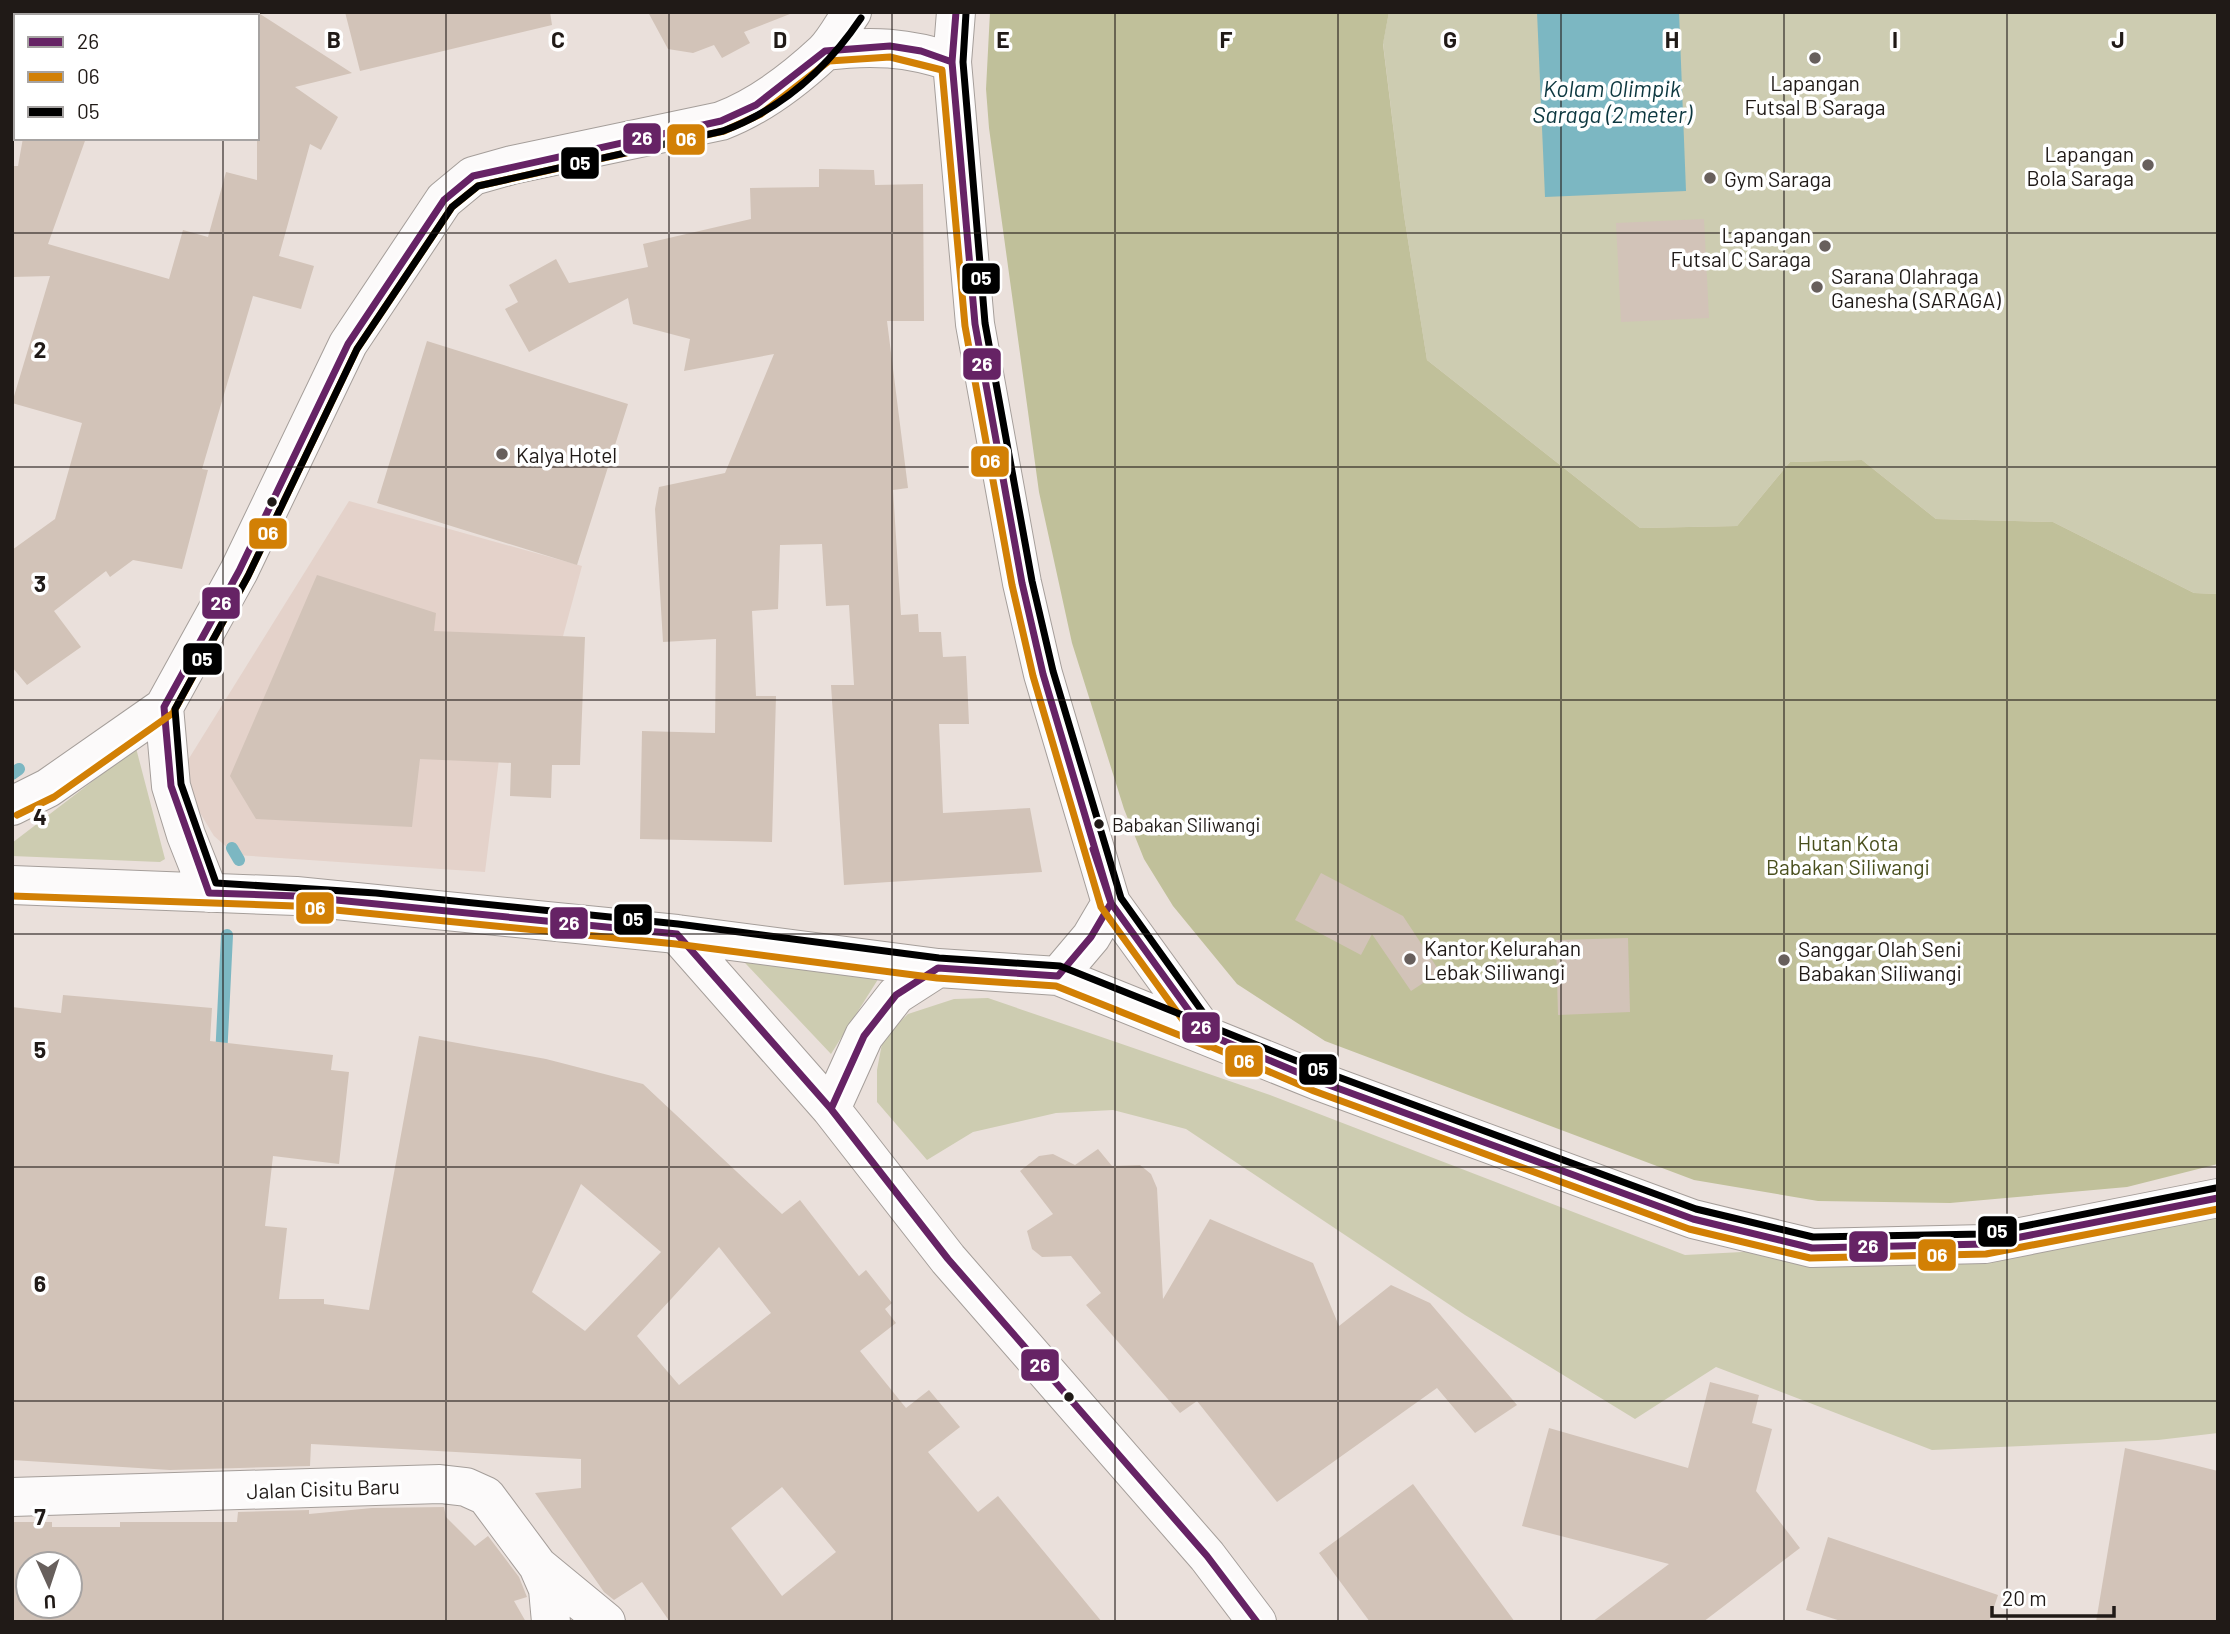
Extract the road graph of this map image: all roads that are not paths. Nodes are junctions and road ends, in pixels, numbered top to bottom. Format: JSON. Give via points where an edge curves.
{"nodes":[{"id":1,"x":852,"y":12,"type":"edge"},
{"id":2,"x":956,"y":12,"type":"edge"},
{"id":3,"x":825,"y":51,"type":"junction"},
{"id":4,"x":952,"y":62,"type":"junction"},
{"id":5,"x":164,"y":707,"type":"junction"},
{"id":6,"x":12,"y":806,"type":"edge"},
{"id":7,"x":12,"y":885,"type":"edge"},
{"id":8,"x":209,"y":893,"type":"junction"},
{"id":9,"x":1111,"y":904,"type":"junction"},
{"id":10,"x":677,"y":934,"type":"junction"},
{"id":11,"x":939,"y":968,"type":"junction"},
{"id":12,"x":1058,"y":976,"type":"junction"},
{"id":13,"x":1205,"y":1033,"type":"junction"},
{"id":14,"x":831,"y":1110,"type":"junction"},
{"id":15,"x":2218,"y":1198,"type":"edge"},
{"id":16,"x":12,"y":1497,"type":"edge"},
{"id":17,"x":538,"y":1566,"type":"junction"},
{"id":18,"x":551,"y":1622,"type":"edge"},
{"id":19,"x":606,"y":1622,"type":"edge"},
{"id":20,"x":1257,"y":1622,"type":"edge"}],
"edges":[{"from":1,"to":3,"type":"main road"},
{"from":2,"to":4,"type":"main road"},
{"from":3,"to":4,"type":"main road","via":[[890,46]]},
{"from":3,"to":5,"type":"main road","via":[[756,105],[721,121],[473,176],[444,200],[348,344],[239,570]]},
{"from":4,"to":9,"type":"main road","via":[[975,324],[1022,583],[1067,765]]},
{"from":5,"to":6,"type":"main road","via":[[48,788]]},
{"from":5,"to":8,"type":"main road","via":[[171,786]]},
{"from":7,"to":8,"type":"main road"},
{"from":8,"to":10,"type":"main road","via":[[296,896]]},
{"from":9,"to":12,"type":"main road"},
{"from":9,"to":13,"type":"main road"},
{"from":10,"to":11,"type":"main road"},
{"from":10,"to":14,"type":"main road"},
{"from":11,"to":12,"type":"main road"},
{"from":11,"to":14,"type":"main road","via":[[896,995],[864,1035]]},
{"from":12,"to":13,"type":"main road"},
{"from":13,"to":15,"type":"main road","via":[[1318,1081],[1693,1219],[1812,1248],[1985,1244]]},
{"from":14,"to":20,"type":"main road","via":[[948,1259],[1208,1556]]},
{"from":16,"to":17,"type":"main road","name":"Jalan Cisitu Baru","via":[[440,1484],[466,1487],[486,1496]]},
{"from":17,"to":18,"type":"main road","name":"Jalan Cisitu Baru","via":[[548,1589]]},
{"from":17,"to":19,"type":"main road"}]}
